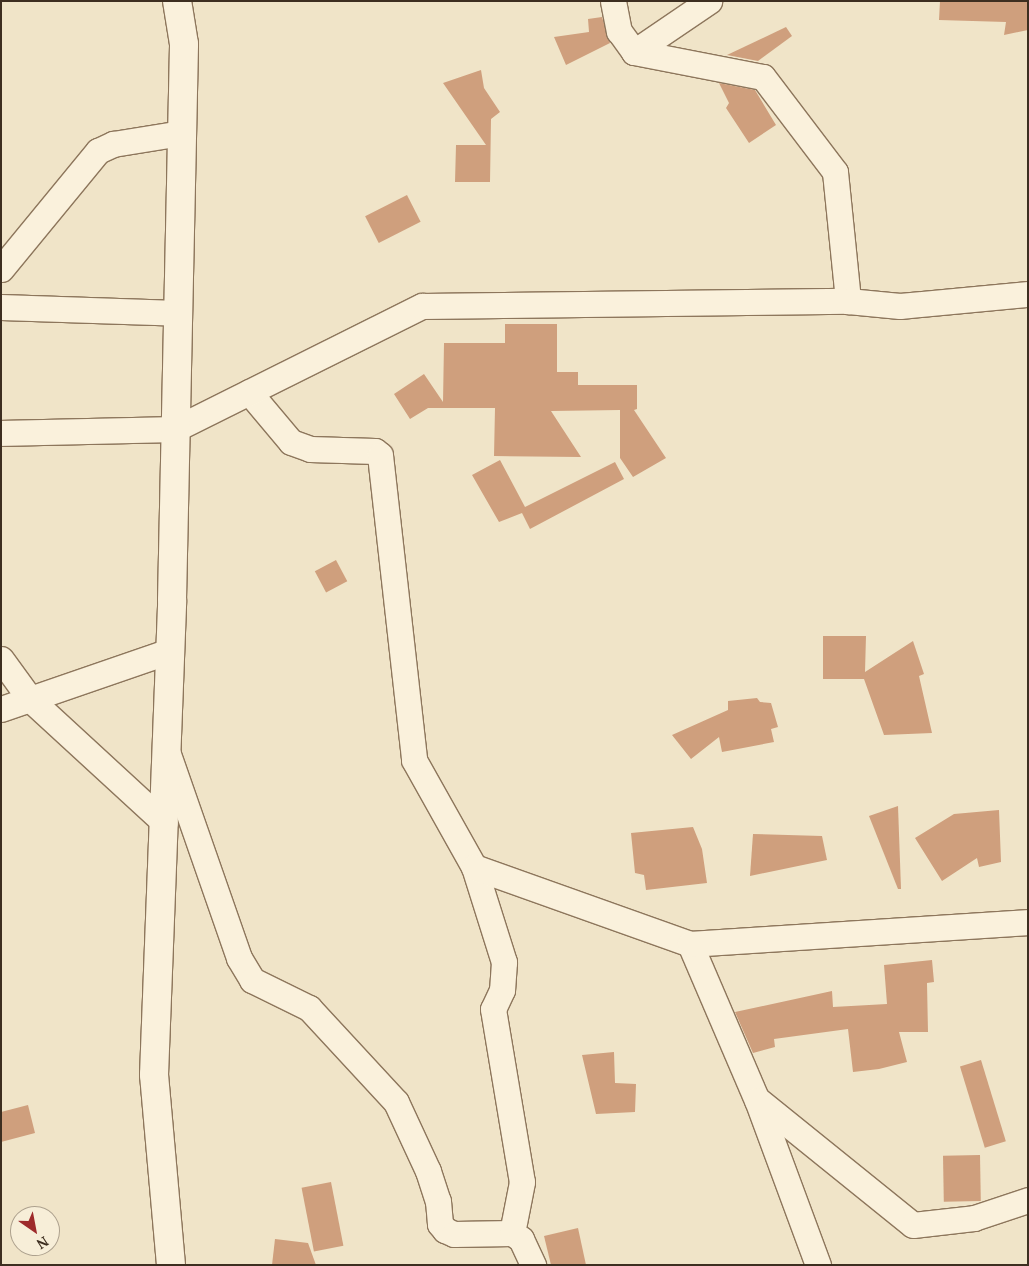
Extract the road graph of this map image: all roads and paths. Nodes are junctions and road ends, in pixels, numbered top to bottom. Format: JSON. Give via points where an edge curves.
{"nodes":[{"id":1,"x":177,"y":1,"type":"edge"},
{"id":2,"x":613,"y":1,"type":"edge"},
{"id":3,"x":709,"y":1,"type":"edge"},
{"id":4,"x":634,"y":52,"type":"junction"},
{"id":5,"x":182,"y":133,"type":"junction"},
{"id":6,"x":1,"y":269,"type":"edge"},
{"id":7,"x":1028,"y":294,"type":"edge"},
{"id":8,"x":848,"y":301,"type":"junction"},
{"id":9,"x":1,"y":307,"type":"edge"},
{"id":10,"x":178,"y":313,"type":"junction"},
{"id":11,"x":249,"y":392,"type":"junction"},
{"id":12,"x":175,"y":429,"type":"junction"},
{"id":13,"x":1,"y":433,"type":"edge"},
{"id":14,"x":169,"y":652,"type":"junction"},
{"id":15,"x":1,"y":658,"type":"edge"},
{"id":16,"x":30,"y":699,"type":"junction"},
{"id":17,"x":1,"y":709,"type":"edge"},
{"id":18,"x":168,"y":754,"type":"junction"},
{"id":19,"x":165,"y":823,"type":"junction"},
{"id":20,"x":474,"y":867,"type":"junction"},
{"id":21,"x":1028,"y":922,"type":"edge"},
{"id":22,"x":690,"y":944,"type":"junction"},
{"id":23,"x":757,"y":1100,"type":"junction"},
{"id":24,"x":1028,"y":1200,"type":"edge"},
{"id":25,"x":512,"y":1233,"type":"junction"},
{"id":26,"x":534,"y":1263,"type":"edge"},
{"id":27,"x":171,"y":1265,"type":"edge"},
{"id":28,"x":818,"y":1265,"type":"edge"}],
"edges":[{"from":1,"to":5,"type":"street","via":[[184,44]]},
{"from":2,"to":4,"type":"street","via":[[619,31]]},
{"from":3,"to":4,"type":"street"},
{"from":4,"to":8,"type":"street","via":[[763,77],[835,172]]},
{"from":5,"to":6,"type":"street","via":[[113,144],[98,151]]},
{"from":5,"to":10,"type":"street"},
{"from":7,"to":8,"type":"street","via":[[900,306]]},
{"from":8,"to":11,"type":"street","via":[[422,306]]},
{"from":9,"to":10,"type":"street"},
{"from":10,"to":12,"type":"street"},
{"from":11,"to":12,"type":"street"},
{"from":11,"to":20,"type":"street","via":[[291,442],[310,449],[374,451],[380,455],[414,760]]},
{"from":12,"to":13,"type":"street"},
{"from":12,"to":14,"type":"street"},
{"from":14,"to":16,"type":"street"},
{"from":14,"to":18,"type":"street"},
{"from":15,"to":16,"type":"street"},
{"from":16,"to":17,"type":"street"},
{"from":16,"to":19,"type":"street"},
{"from":18,"to":19,"type":"street"},
{"from":18,"to":25,"type":"street","via":[[239,958],[252,980],[309,1008],[396,1102],[428,1171],[438,1201],[440,1224],[445,1230],[454,1234]]},
{"from":19,"to":27,"type":"street","via":[[154,1075]]},
{"from":20,"to":22,"type":"street"},
{"from":20,"to":25,"type":"street","via":[[504,962],[502,990],[493,1010],[522,1182]]},
{"from":21,"to":22,"type":"street"},
{"from":22,"to":23,"type":"street"},
{"from":23,"to":24,"type":"street","via":[[913,1225],[974,1218]]},
{"from":23,"to":28,"type":"street"},
{"from":25,"to":26,"type":"street","via":[[521,1239]]}]}
